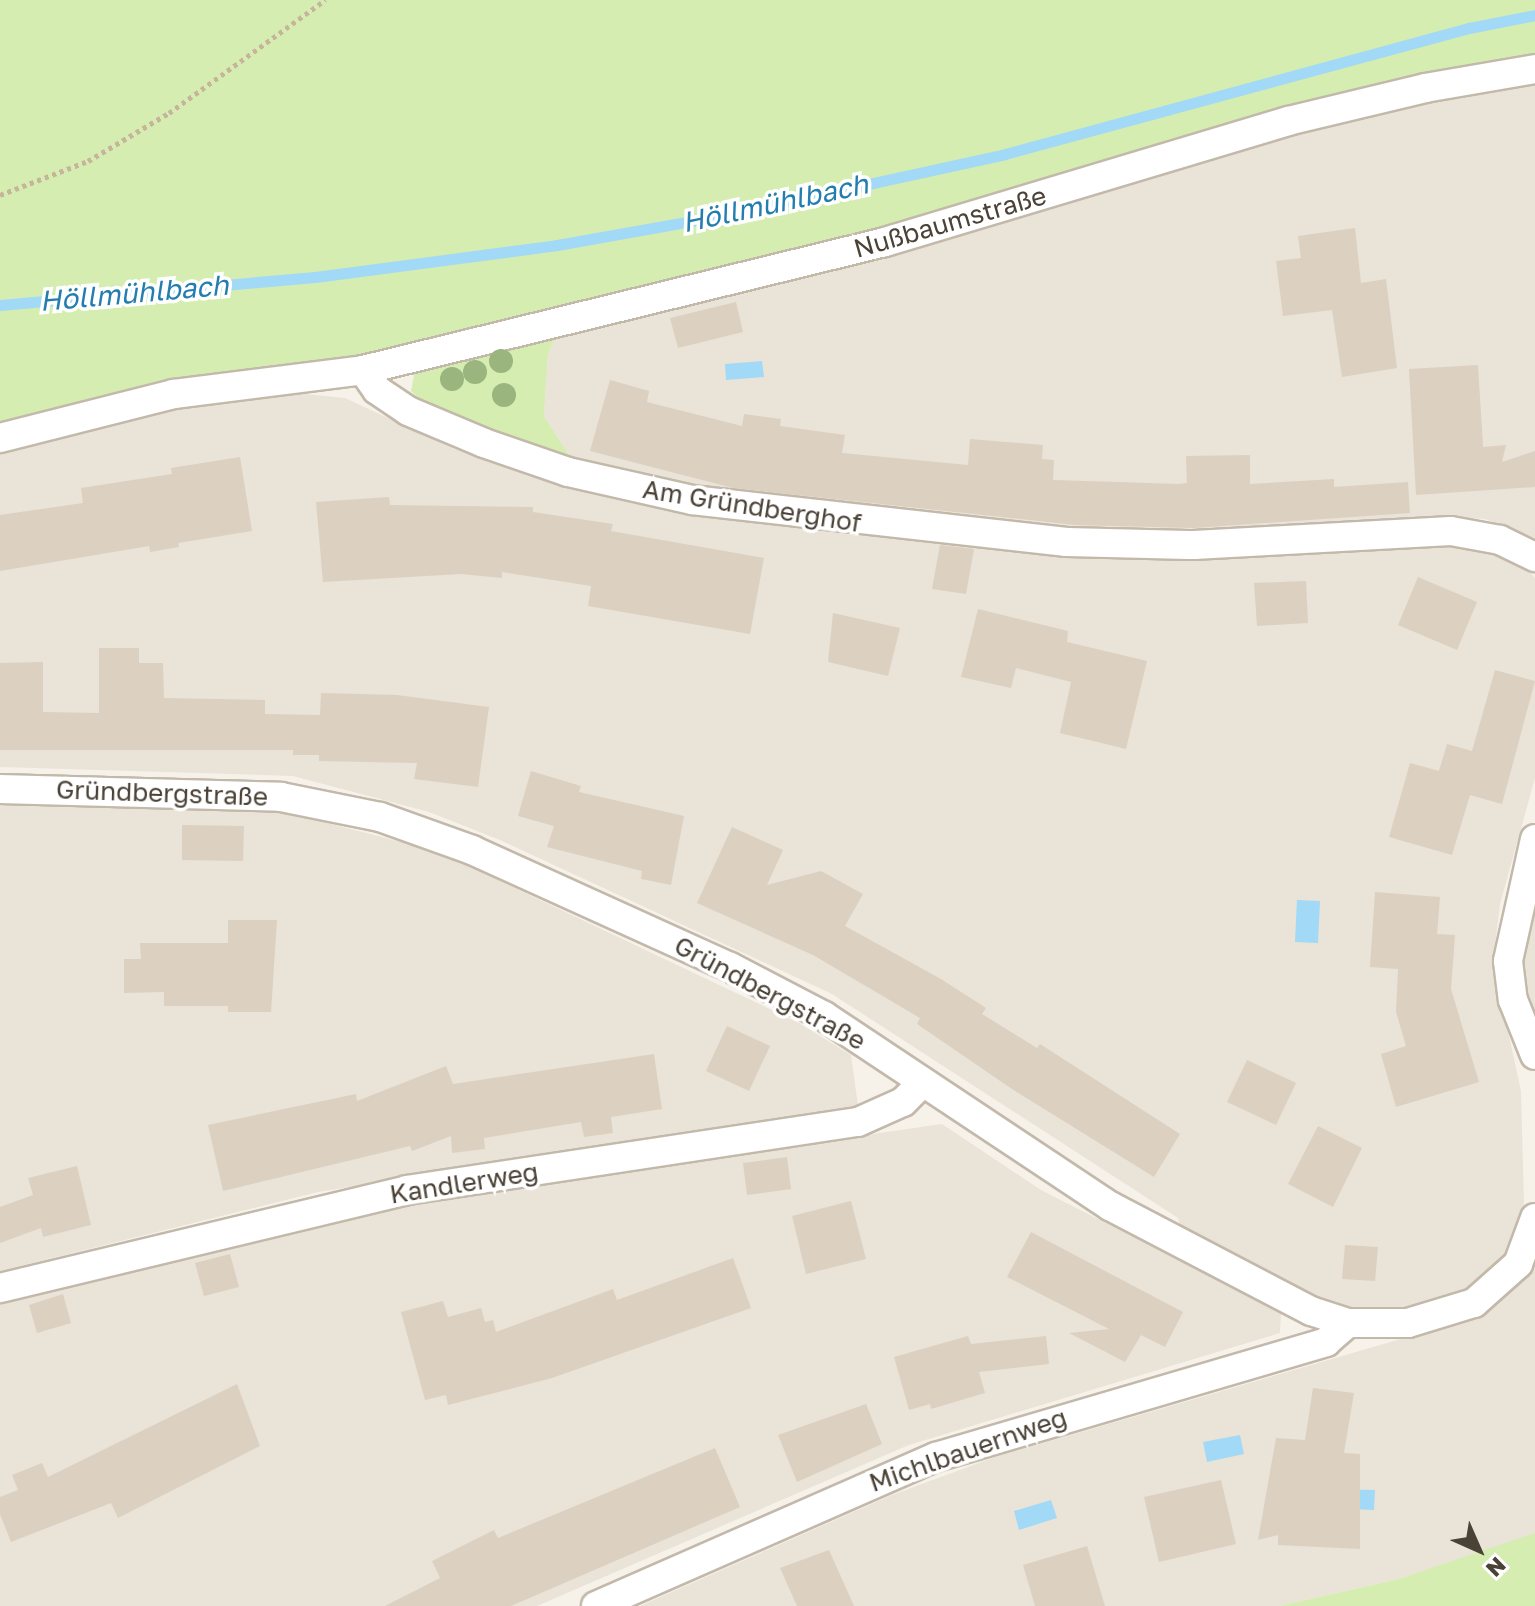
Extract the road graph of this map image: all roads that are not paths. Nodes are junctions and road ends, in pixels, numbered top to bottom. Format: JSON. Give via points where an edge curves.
{"nodes":[{"id":1,"x":1535,"y":69,"type":"edge"},
{"id":2,"x":363,"y":370,"type":"junction"},
{"id":3,"x":0,"y":438,"type":"edge"},
{"id":4,"x":1535,"y":557,"type":"edge"},
{"id":5,"x":0,"y":789,"type":"edge"},
{"id":6,"x":1535,"y":839,"type":"edge"},
{"id":7,"x":1535,"y":1055,"type":"edge"},
{"id":8,"x":923,"y":1082,"type":"junction"},
{"id":9,"x":1535,"y":1218,"type":"edge"},
{"id":10,"x":0,"y":1288,"type":"edge"},
{"id":11,"x":1348,"y":1323,"type":"junction"},
{"id":12,"x":596,"y":1606,"type":"edge"}],
"edges":[{"from":1,"to":2,"type":"street","name":"Nußbaumstraße","via":[[1425,88],[1288,121],[885,242]]},
{"from":2,"to":3,"type":"street","via":[[174,394]]},
{"from":2,"to":4,"type":"street","name":"Am Gründberghof","via":[[377,390],[408,411],[484,443],[612,484],[719,505],[1067,542],[1194,545],[1451,531],[1500,540]]},
{"from":5,"to":8,"type":"street","name":"Gründbergstraße","via":[[281,797],[402,824],[532,875],[730,967],[824,1016]]},
{"from":6,"to":7,"type":"street","via":[[1508,961],[1513,1000]]},
{"from":8,"to":10,"type":"street","name":"Kandlerweg","via":[[903,1102],[858,1122],[407,1190]]},
{"from":8,"to":11,"type":"street","name":"Gründbergstraße","via":[[1143,1225],[1311,1311]]},
{"from":9,"to":11,"type":"street","name":"Gründbergstraße","via":[[1518,1264],[1474,1303],[1408,1323]]},
{"from":11,"to":12,"type":"street","name":"Michlbauernweg","via":[[1326,1342],[936,1457]]}]}
